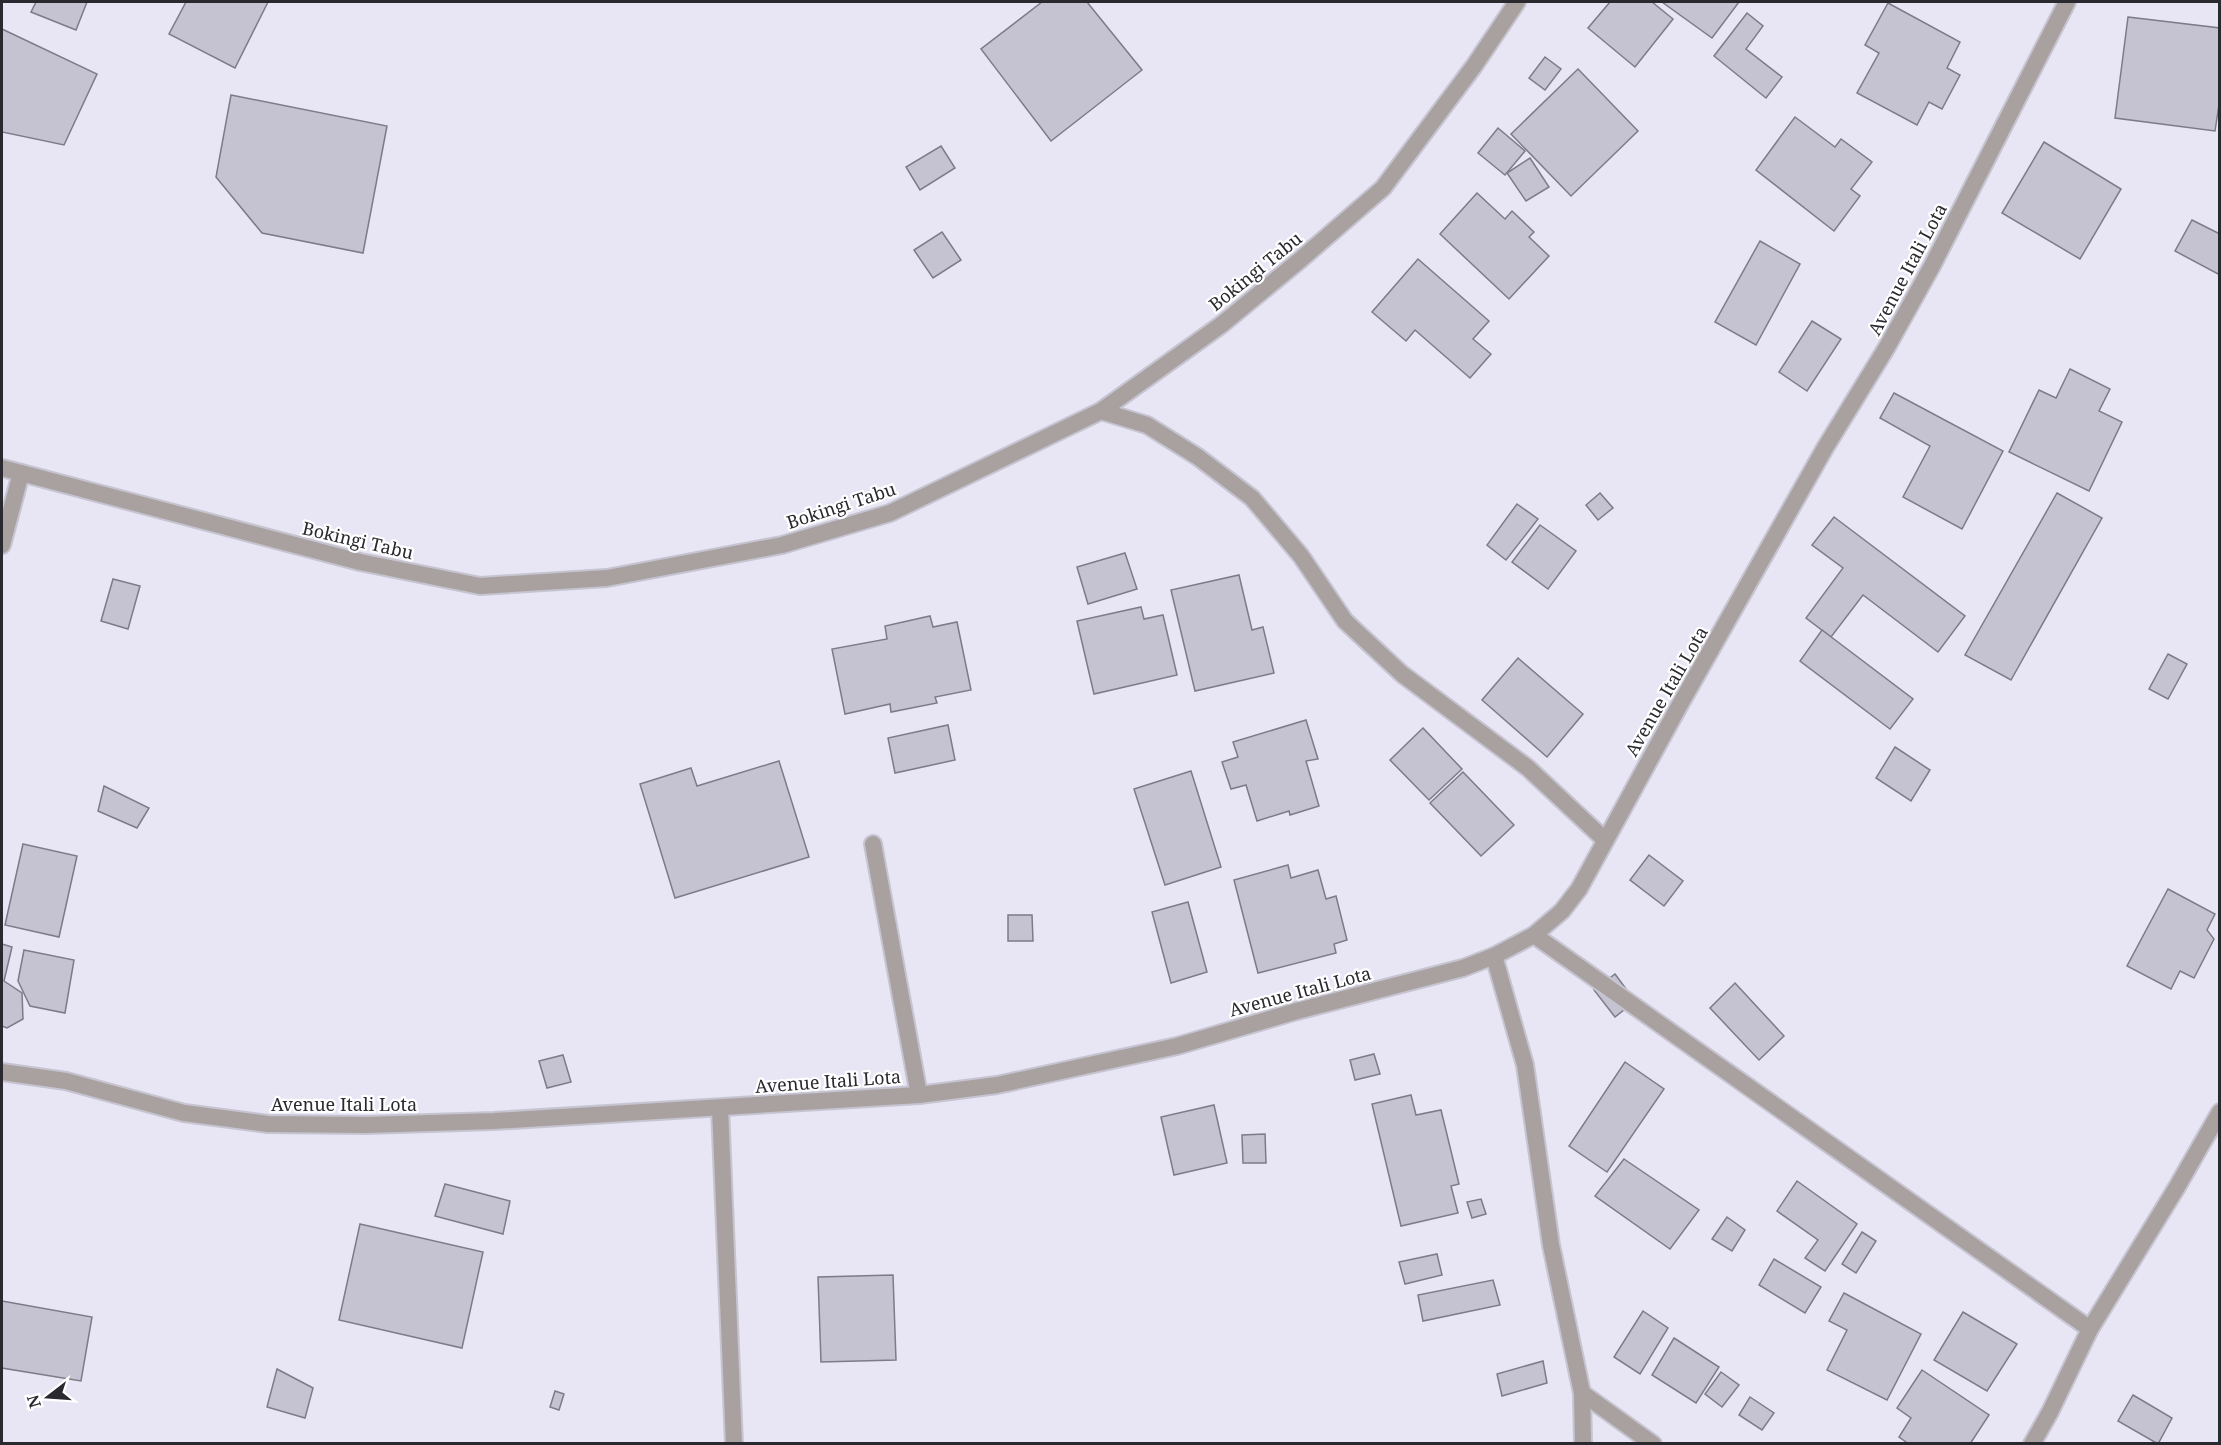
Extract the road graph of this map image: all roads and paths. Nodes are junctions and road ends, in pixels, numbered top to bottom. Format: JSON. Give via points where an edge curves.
{"nodes":[{"id":1,"x":1517,"y":2,"type":"edge"},
{"id":2,"x":2067,"y":2,"type":"edge"},
{"id":3,"x":1101,"y":411,"type":"junction"},
{"id":4,"x":2,"y":468,"type":"edge"},
{"id":5,"x":21,"y":473,"type":"junction"},
{"id":6,"x":2,"y":545,"type":"edge"},
{"id":7,"x":1605,"y":840,"type":"junction"},
{"id":8,"x":873,"y":843,"type":"dead end"},
{"id":9,"x":1534,"y":935,"type":"junction"},
{"id":10,"x":1494,"y":956,"type":"junction"},
{"id":11,"x":2,"y":1072,"type":"edge"},
{"id":12,"x":919,"y":1095,"type":"junction"},
{"id":13,"x":720,"y":1108,"type":"junction"},
{"id":14,"x":2220,"y":1112,"type":"edge"},
{"id":15,"x":2090,"y":1329,"type":"junction"},
{"id":16,"x":1582,"y":1394,"type":"junction"},
{"id":17,"x":734,"y":1443,"type":"edge"},
{"id":18,"x":1583,"y":1443,"type":"edge"},
{"id":19,"x":1653,"y":1443,"type":"edge"},
{"id":20,"x":2032,"y":1443,"type":"edge"}],
"edges":[{"from":1,"to":3,"type":"street","name":"Bokingi Tabu","via":[[1383,188],[1221,325]]},
{"from":2,"to":7,"type":"street","name":"Avenue Itali Lota","via":[[1932,266]]},
{"from":3,"to":5,"type":"street","name":"Bokingi Tabu","via":[[890,513],[782,545],[607,578],[480,586],[360,562]]},
{"from":3,"to":7,"type":"street","via":[[1147,425],[1198,456],[1252,498],[1301,555],[1345,621],[1398,671],[1528,768]]},
{"from":4,"to":5,"type":"street","name":"Bokingi Tabu"},
{"from":5,"to":6,"type":"street"},
{"from":7,"to":9,"type":"street","name":"Avenue Itali Lota","via":[[1579,889],[1562,911]]},
{"from":8,"to":12,"type":"street"},
{"from":9,"to":10,"type":"street","name":"Avenue Itali Lota"},
{"from":9,"to":15,"type":"street"},
{"from":10,"to":12,"type":"street","name":"Avenue Itali Lota","via":[[1464,968],[1177,1046],[997,1085]]},
{"from":10,"to":16,"type":"street","via":[[1525,1065],[1551,1245]]},
{"from":11,"to":13,"type":"street","name":"Avenue Itali Lota","via":[[66,1081],[184,1113],[268,1124],[494,1121]]},
{"from":12,"to":13,"type":"street","name":"Avenue Itali Lota"},
{"from":13,"to":17,"type":"street"},
{"from":14,"to":15,"type":"street"},
{"from":15,"to":20,"type":"street"},
{"from":16,"to":18,"type":"street"},
{"from":16,"to":19,"type":"street"}]}
